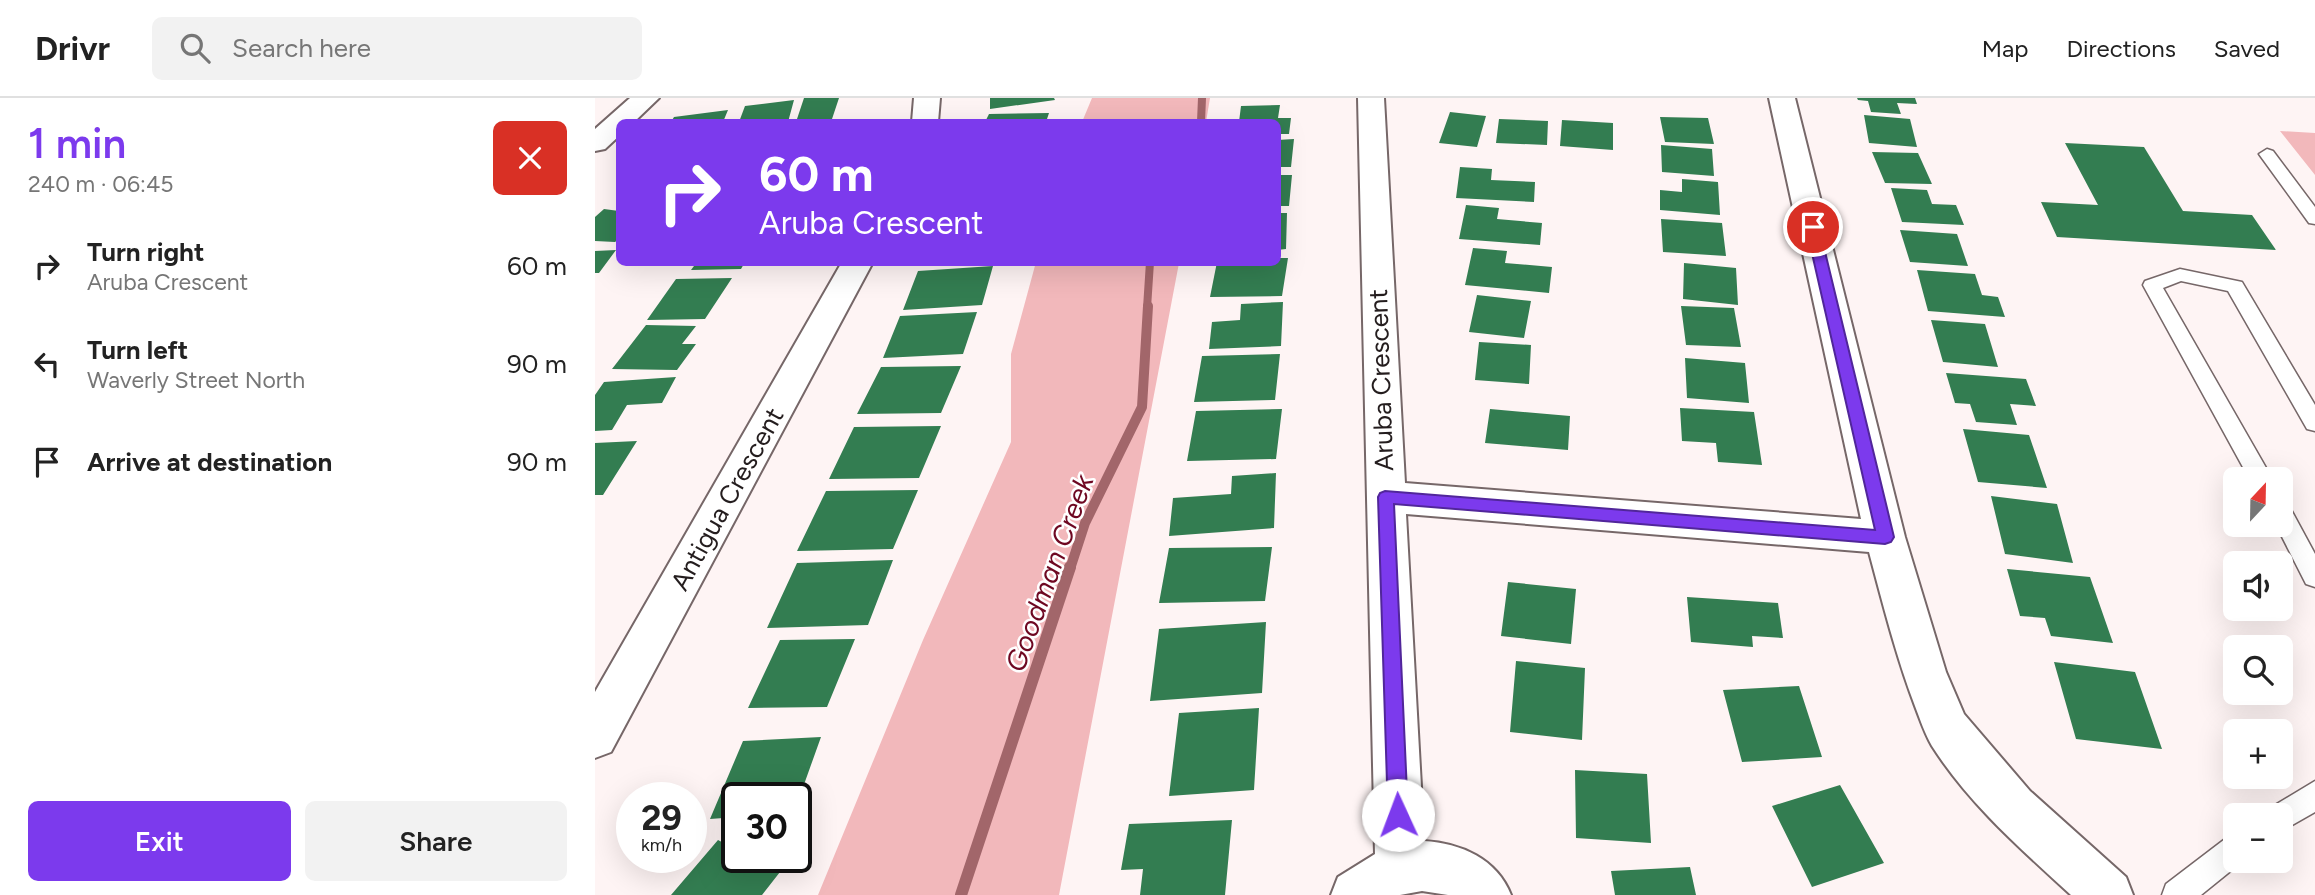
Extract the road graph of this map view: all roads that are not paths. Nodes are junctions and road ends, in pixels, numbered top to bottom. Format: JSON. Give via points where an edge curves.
{"nodes":[{"id":1,"x":646,"y":98,"type":"edge"},
{"id":2,"x":927,"y":98,"type":"edge"},
{"id":3,"x":1371,"y":98,"type":"edge"},
{"id":4,"x":1782,"y":98,"type":"edge"},
{"id":5,"x":622,"y":119,"type":"edge"},
{"id":6,"x":925,"y":119,"type":"edge"},
{"id":7,"x":616,"y":124,"type":"edge"},
{"id":8,"x":595,"y":143,"type":"edge"},
{"id":9,"x":2267,"y":155,"type":"dead end"},
{"id":10,"x":2315,"y":219,"type":"edge"},
{"id":11,"x":856,"y":266,"type":"edge"},
{"id":12,"x":2315,"y":423,"type":"edge"},
{"id":13,"x":2255,"y":467,"type":"edge"},
{"id":14,"x":1385,"y":497,"type":"junction"},
{"id":15,"x":2293,"y":535,"type":"edge"},
{"id":16,"x":1885,"y":537,"type":"junction"},
{"id":17,"x":2314,"y":574,"type":"edge"},
{"id":18,"x":595,"y":736,"type":"edge"},
{"id":19,"x":2315,"y":795,"type":"edge"},
{"id":20,"x":2293,"y":809,"type":"edge"},
{"id":21,"x":2223,"y":859,"type":"edge"},
{"id":22,"x":1400,"y":868,"type":"junction"},
{"id":23,"x":1356,"y":895,"type":"edge"},
{"id":24,"x":1486,"y":895,"type":"edge"},
{"id":25,"x":2108,"y":895,"type":"edge"},
{"id":26,"x":2177,"y":895,"type":"edge"}],
"edges":[{"from":1,"to":5,"type":"street"},
{"from":2,"to":6,"type":"street"},
{"from":3,"to":14,"type":"street","name":"Aruba Crescent"},
{"from":4,"to":16,"type":"street"},
{"from":7,"to":8,"type":"street"},
{"from":9,"to":10,"type":"lane"},
{"from":11,"to":18,"type":"street","name":"Antigua Crescent"},
{"from":12,"to":13,"type":"lane","via":[[2235,286],[2180,275],[2152,285]]},
{"from":14,"to":16,"type":"street","name":"Aruba Crescent"},
{"from":14,"to":22,"type":"street"},
{"from":15,"to":17,"type":"lane"},
{"from":16,"to":25,"type":"street","via":[[1924,672],[1947,729],[2013,808]]},
{"from":19,"to":20,"type":"lane"},
{"from":21,"to":26,"type":"lane"},
{"from":22,"to":23,"type":"street","via":[[1374,879]]},
{"from":22,"to":24,"type":"street","via":[[1430,865],[1459,873]]}]}
